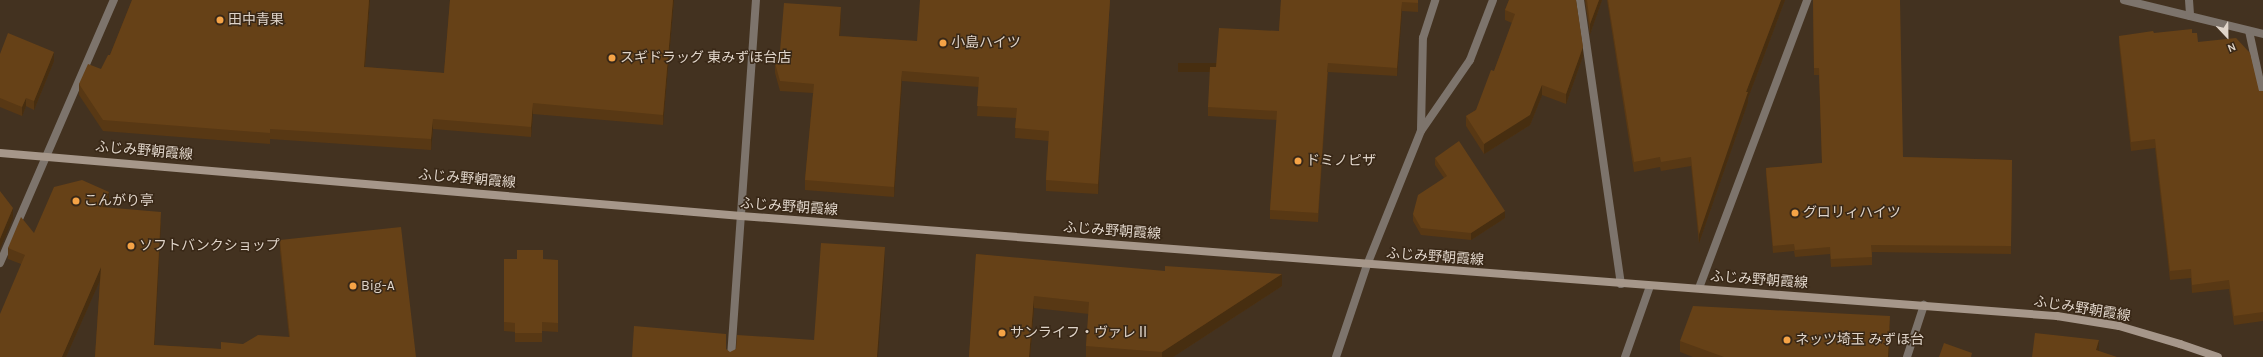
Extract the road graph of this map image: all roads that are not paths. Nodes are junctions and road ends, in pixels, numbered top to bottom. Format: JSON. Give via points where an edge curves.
{"nodes":[{"id":1,"x":114,"y":0,"type":"edge"},
{"id":2,"x":756,"y":0,"type":"edge"},
{"id":3,"x":1435,"y":0,"type":"edge"},
{"id":4,"x":1493,"y":0,"type":"edge"},
{"id":5,"x":1580,"y":0,"type":"edge"},
{"id":6,"x":1807,"y":0,"type":"edge"},
{"id":7,"x":2124,"y":0,"type":"edge"},
{"id":8,"x":2189,"y":0,"type":"edge"},
{"id":9,"x":2190,"y":16,"type":"junction"},
{"id":10,"x":2249,"y":31,"type":"junction"},
{"id":11,"x":2263,"y":34,"type":"edge"},
{"id":12,"x":2263,"y":96,"type":"edge"},
{"id":13,"x":1421,"y":131,"type":"junction"},
{"id":14,"x":0,"y":153,"type":"edge"},
{"id":15,"x":46,"y":156,"type":"junction"},
{"id":16,"x":741,"y":216,"type":"junction"},
{"id":17,"x":0,"y":263,"type":"edge"},
{"id":18,"x":1368,"y":265,"type":"junction"},
{"id":19,"x":1621,"y":284,"type":"junction"},
{"id":20,"x":1650,"y":286,"type":"junction"},
{"id":21,"x":1699,"y":288,"type":"junction"},
{"id":22,"x":1924,"y":305,"type":"junction"},
{"id":23,"x":731,"y":357,"type":"edge"},
{"id":24,"x":1336,"y":357,"type":"edge"},
{"id":25,"x":1625,"y":357,"type":"edge"},
{"id":26,"x":1907,"y":357,"type":"edge"},
{"id":27,"x":2218,"y":357,"type":"edge"}],
"edges":[{"from":1,"to":15,"type":"street"},
{"from":2,"to":16,"type":"street"},
{"from":3,"to":13,"type":"street","via":[[1423,38]]},
{"from":4,"to":13,"type":"street","via":[[1470,60]]},
{"from":5,"to":19,"type":"street"},
{"from":6,"to":21,"type":"street"},
{"from":7,"to":9,"type":"street"},
{"from":8,"to":9,"type":"street"},
{"from":9,"to":10,"type":"street"},
{"from":10,"to":11,"type":"street"},
{"from":10,"to":12,"type":"street"},
{"from":13,"to":18,"type":"street"},
{"from":14,"to":15,"type":"main road","name":"ふじみ野朝霞線"},
{"from":15,"to":16,"type":"main road","name":"ふじみ野朝霞線"},
{"from":15,"to":17,"type":"street"},
{"from":16,"to":18,"type":"main road","name":"ふじみ野朝霞線"},
{"from":16,"to":23,"type":"street"},
{"from":18,"to":19,"type":"main road","name":"ふじみ野朝霞線"},
{"from":18,"to":24,"type":"street"},
{"from":19,"to":20,"type":"main road","name":"ふじみ野朝霞線"},
{"from":20,"to":21,"type":"main road","name":"ふじみ野朝霞線"},
{"from":20,"to":25,"type":"street"},
{"from":21,"to":22,"type":"main road","name":"ふじみ野朝霞線"},
{"from":22,"to":26,"type":"street"},
{"from":22,"to":27,"type":"main road","name":"ふじみ野朝霞線","via":[[2057,316],[2119,326]]}]}
